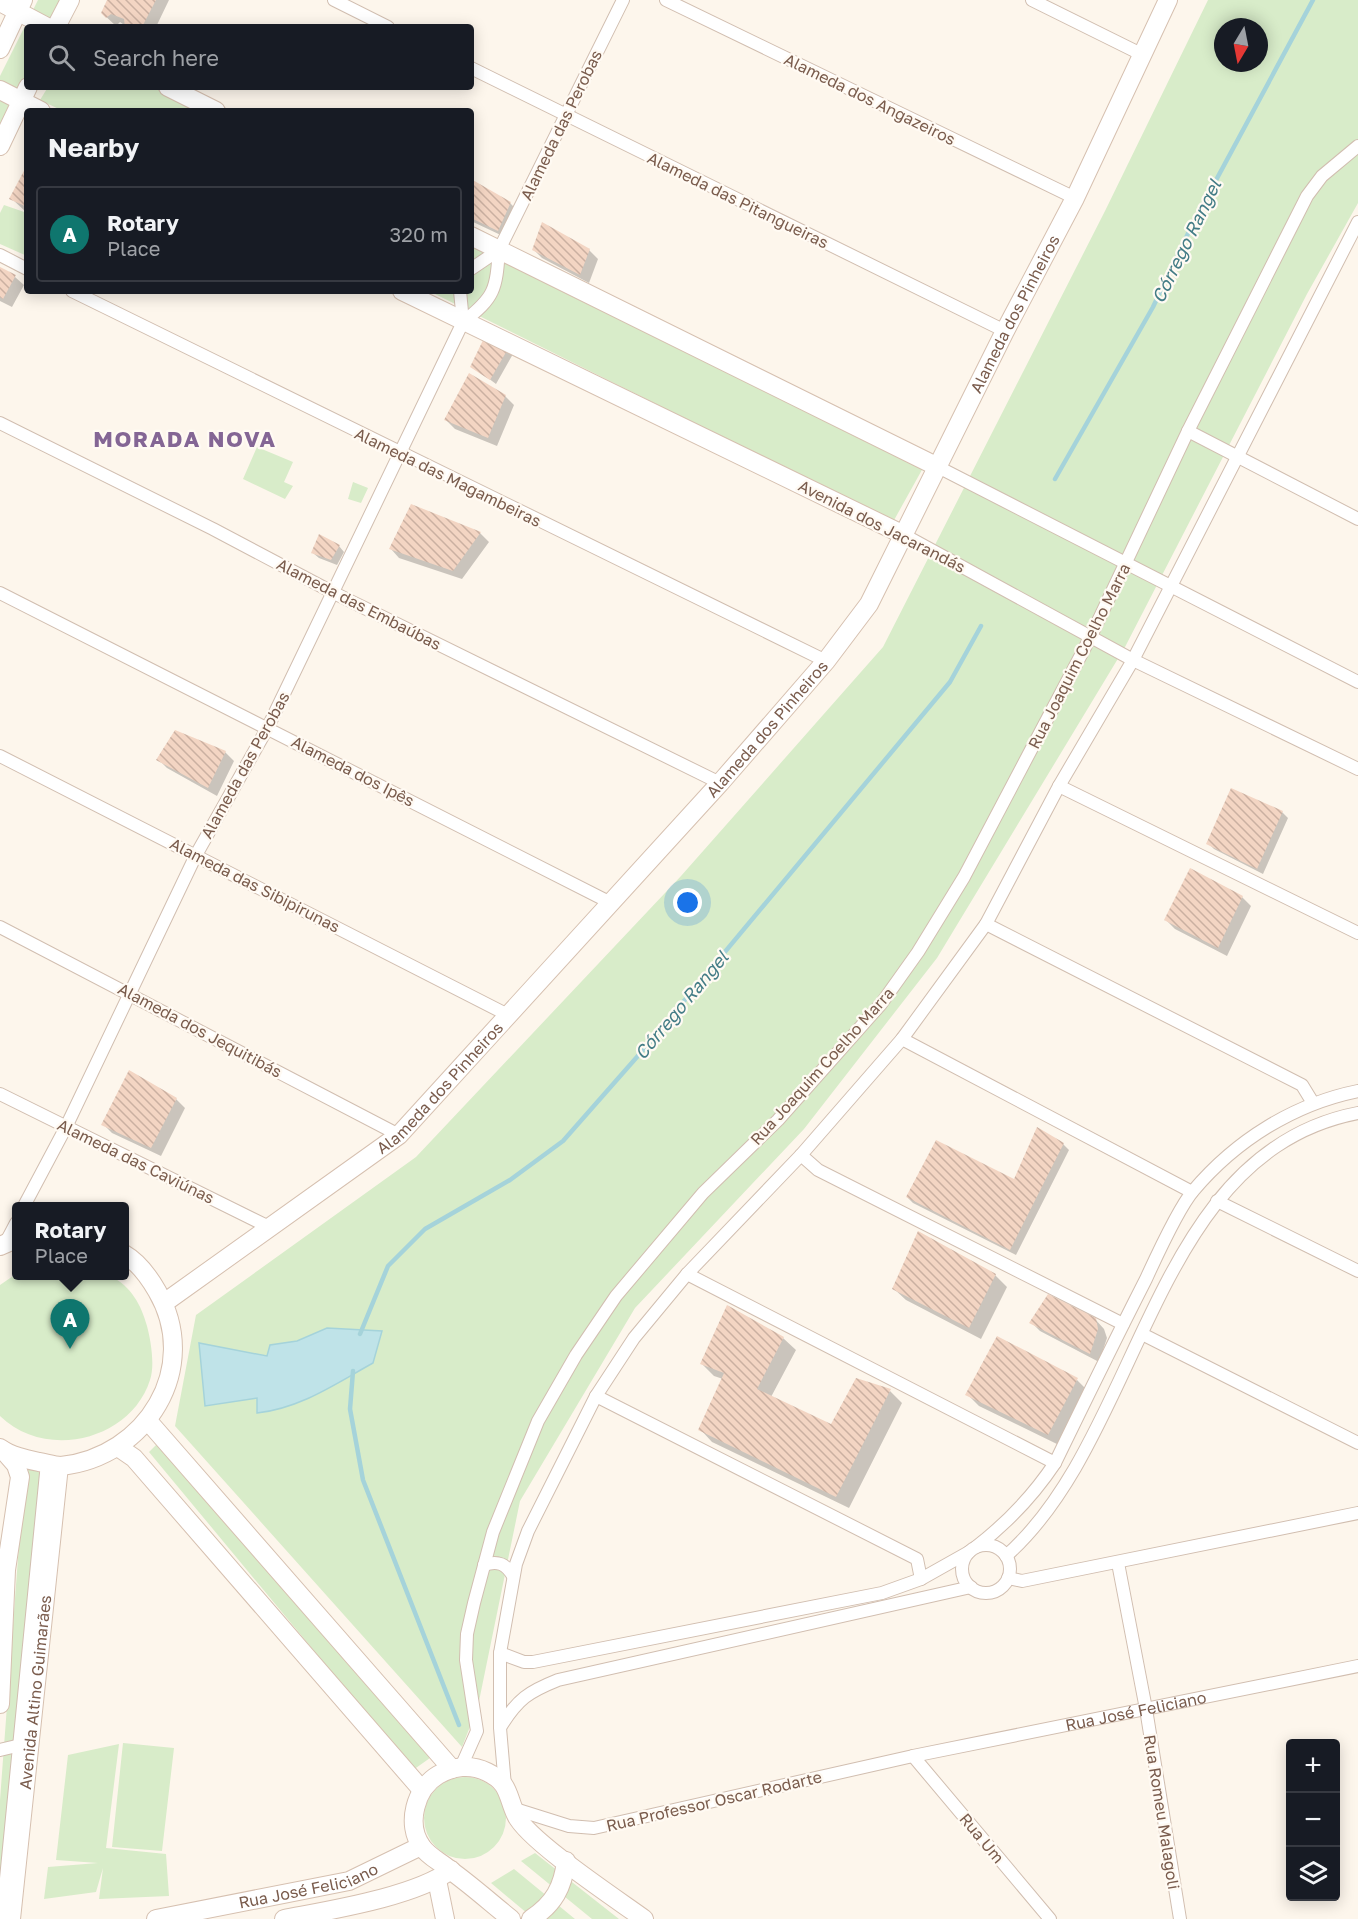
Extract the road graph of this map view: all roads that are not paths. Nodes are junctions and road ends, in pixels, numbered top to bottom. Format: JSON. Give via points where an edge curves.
{"nodes":[{"id":1,"x":70,"y":0,"type":"edge"},
{"id":2,"x":334,"y":0,"type":"edge"},
{"id":3,"x":623,"y":0,"type":"edge"},
{"id":4,"x":666,"y":0,"type":"edge"},
{"id":5,"x":1032,"y":0,"type":"edge"},
{"id":6,"x":1168,"y":0,"type":"edge"},
{"id":7,"x":0,"y":2,"type":"edge"},
{"id":8,"x":20,"y":5,"type":"edge"},
{"id":9,"x":42,"y":24,"type":"edge"},
{"id":10,"x":58,"y":24,"type":"edge"},
{"id":11,"x":382,"y":24,"type":"edge"},
{"id":12,"x":0,"y":49,"type":"edge"},
{"id":13,"x":1141,"y":54,"type":"junction"},
{"id":14,"x":474,"y":70,"type":"edge"},
{"id":15,"x":0,"y":90,"type":"edge"},
{"id":16,"x":174,"y":90,"type":"edge"},
{"id":17,"x":24,"y":94,"type":"edge"},
{"id":18,"x":37,"y":108,"type":"edge"},
{"id":19,"x":210,"y":108,"type":"edge"},
{"id":20,"x":567,"y":116,"type":"junction"},
{"id":21,"x":0,"y":146,"type":"edge"},
{"id":22,"x":1358,"y":147,"type":"edge"},
{"id":23,"x":1075,"y":198,"type":"junction"},
{"id":24,"x":1358,"y":222,"type":"edge"},
{"id":25,"x":474,"y":238,"type":"edge"},
{"id":26,"x":499,"y":250,"type":"junction"},
{"id":27,"x":0,"y":255,"type":"edge"},
{"id":28,"x":24,"y":267,"type":"edge"},
{"id":29,"x":474,"y":267,"type":"edge"},
{"id":30,"x":78,"y":294,"type":"edge"},
{"id":31,"x":408,"y":294,"type":"edge"},
{"id":32,"x":460,"y":294,"type":"edge"},
{"id":33,"x":463,"y":322,"type":"junction"},
{"id":34,"x":1005,"y":331,"type":"junction"},
{"id":35,"x":0,"y":423,"type":"edge"},
{"id":36,"x":1188,"y":431,"type":"junction"},
{"id":37,"x":399,"y":454,"type":"junction"},
{"id":38,"x":1236,"y":457,"type":"junction"},
{"id":39,"x":938,"y":467,"type":"junction"},
{"id":40,"x":1358,"y":519,"type":"edge"},
{"id":41,"x":904,"y":535,"type":"junction"},
{"id":42,"x":1125,"y":565,"type":"junction"},
{"id":43,"x":1170,"y":586,"type":"junction"},
{"id":44,"x":0,"y":593,"type":"edge"},
{"id":45,"x":334,"y":593,"type":"junction"},
{"id":46,"x":1091,"y":636,"type":"junction"},
{"id":47,"x":1133,"y":660,"type":"junction"},
{"id":48,"x":826,"y":662,"type":"junction"},
{"id":49,"x":1358,"y":682,"type":"edge"},
{"id":50,"x":268,"y":727,"type":"junction"},
{"id":51,"x":0,"y":756,"type":"edge"},
{"id":52,"x":1358,"y":769,"type":"edge"},
{"id":53,"x":720,"y":783,"type":"junction"},
{"id":54,"x":1059,"y":786,"type":"junction"},
{"id":55,"x":196,"y":855,"type":"junction"},
{"id":56,"x":609,"y":902,"type":"junction"},
{"id":57,"x":986,"y":924,"type":"junction"},
{"id":58,"x":0,"y":927,"type":"edge"},
{"id":59,"x":1358,"y":933,"type":"edge"},
{"id":60,"x":132,"y":994,"type":"junction"},
{"id":61,"x":508,"y":1014,"type":"junction"},
{"id":62,"x":902,"y":1039,"type":"junction"},
{"id":63,"x":1358,"y":1091,"type":"edge"},
{"id":64,"x":0,"y":1094,"type":"edge"},
{"id":65,"x":1313,"y":1103,"type":"junction"},
{"id":66,"x":1358,"y":1113,"type":"edge"},
{"id":67,"x":66,"y":1127,"type":"junction"},
{"id":68,"x":399,"y":1135,"type":"junction"},
{"id":69,"x":801,"y":1155,"type":"junction"},
{"id":70,"x":1192,"y":1192,"type":"junction"},
{"id":71,"x":1217,"y":1201,"type":"junction"},
{"id":72,"x":26,"y":1202,"type":"edge"},
{"id":73,"x":271,"y":1228,"type":"junction"},
{"id":74,"x":129,"y":1259,"type":"edge"},
{"id":75,"x":1358,"y":1271,"type":"edge"},
{"id":76,"x":687,"y":1274,"type":"junction"},
{"id":77,"x":164,"y":1303,"type":"junction"},
{"id":78,"x":1123,"y":1324,"type":"junction"},
{"id":79,"x":1142,"y":1334,"type":"junction"},
{"id":80,"x":596,"y":1396,"type":"junction"},
{"id":81,"x":148,"y":1421,"type":"junction"},
{"id":82,"x":1358,"y":1443,"type":"edge"},
{"id":83,"x":118,"y":1447,"type":"junction"},
{"id":84,"x":1,"y":1452,"type":"edge"},
{"id":85,"x":1055,"y":1463,"type":"junction"},
{"id":86,"x":53,"y":1465,"type":"junction"},
{"id":87,"x":1358,"y":1513,"type":"edge"},
{"id":88,"x":972,"y":1550,"type":"junction"},
{"id":89,"x":1006,"y":1556,"type":"junction"},
{"id":90,"x":1118,"y":1563,"type":"junction"},
{"id":91,"x":484,"y":1565,"type":"junction"},
{"id":92,"x":3,"y":1571,"type":"edge"},
{"id":93,"x":513,"y":1576,"type":"junction"},
{"id":94,"x":1008,"y":1578,"type":"junction"},
{"id":95,"x":921,"y":1580,"type":"junction"},
{"id":96,"x":971,"y":1587,"type":"junction"},
{"id":97,"x":500,"y":1653,"type":"junction"},
{"id":98,"x":1358,"y":1666,"type":"edge"},
{"id":99,"x":0,"y":1704,"type":"edge"},
{"id":100,"x":1146,"y":1709,"type":"junction"},
{"id":101,"x":500,"y":1728,"type":"junction"},
{"id":102,"x":23,"y":1745,"type":"junction"},
{"id":103,"x":0,"y":1750,"type":"edge"},
{"id":104,"x":913,"y":1756,"type":"junction"},
{"id":105,"x":456,"y":1768,"type":"junction"},
{"id":106,"x":505,"y":1786,"type":"junction"},
{"id":107,"x":422,"y":1790,"type":"junction"},
{"id":108,"x":515,"y":1809,"type":"junction"},
{"id":109,"x":421,"y":1846,"type":"junction"},
{"id":110,"x":566,"y":1861,"type":"junction"},
{"id":111,"x":444,"y":1875,"type":"junction"},
{"id":112,"x":349,"y":1881,"type":"junction"},
{"id":113,"x":350,"y":1907,"type":"junction"},
{"id":114,"x":2,"y":1919,"type":"edge"},
{"id":115,"x":11,"y":1919,"type":"edge"},
{"id":116,"x":156,"y":1919,"type":"edge"},
{"id":117,"x":284,"y":1919,"type":"edge"},
{"id":118,"x":445,"y":1919,"type":"edge"},
{"id":119,"x":511,"y":1919,"type":"edge"},
{"id":120,"x":531,"y":1919,"type":"edge"},
{"id":121,"x":644,"y":1919,"type":"edge"},
{"id":122,"x":1050,"y":1919,"type":"edge"},
{"id":123,"x":1180,"y":1919,"type":"edge"}],
"edges":[{"from":1,"to":10,"type":"street"},
{"from":2,"to":11,"type":"street"},
{"from":3,"to":20,"type":"street","name":"Alameda das Perobas"},
{"from":4,"to":23,"type":"street","name":"Alameda dos Angazeiros"},
{"from":5,"to":13,"type":"street"},
{"from":6,"to":13,"type":"street","name":"Alameda dos Pinheiros"},
{"from":7,"to":8,"type":"street"},
{"from":8,"to":9,"type":"street"},
{"from":8,"to":12,"type":"street"},
{"from":13,"to":23,"type":"street","name":"Alameda dos Pinheiros"},
{"from":14,"to":20,"type":"street","name":"Alameda das Pitangueiras"},
{"from":15,"to":17,"type":"street"},
{"from":16,"to":19,"type":"street"},
{"from":17,"to":18,"type":"street"},
{"from":17,"to":21,"type":"street"},
{"from":20,"to":26,"type":"street","name":"Alameda das Perobas"},
{"from":20,"to":34,"type":"street","name":"Alameda das Pitangueiras"},
{"from":22,"to":36,"type":"street","name":"Rua Joaquim Coelho Marra","via":[[1322,176],[1307,196]]},
{"from":23,"to":34,"type":"street","name":"Alameda dos Pinheiros"},
{"from":24,"to":38,"type":"street"},
{"from":25,"to":26,"type":"street"},
{"from":26,"to":29,"type":"street","name":"Alameda das Perobas"},
{"from":26,"to":33,"type":"street","name":"Alameda das Perobas","via":[[491,294],[485,305]]},
{"from":26,"to":39,"type":"street"},
{"from":27,"to":28,"type":"street"},
{"from":30,"to":37,"type":"street","name":"Alameda das Magambeiras"},
{"from":31,"to":33,"type":"street","name":"Avenida dos Jacarandás"},
{"from":32,"to":33,"type":"street"},
{"from":33,"to":37,"type":"street","name":"Alameda das Perobas"},
{"from":33,"to":41,"type":"street","name":"Avenida dos Jacarandás"},
{"from":34,"to":39,"type":"street","name":"Alameda dos Pinheiros"},
{"from":35,"to":45,"type":"street","name":"Alameda das Embaúbas"},
{"from":36,"to":38,"type":"street"},
{"from":36,"to":42,"type":"street","name":"Rua Joaquim Coelho Marra"},
{"from":37,"to":45,"type":"street","name":"Alameda das Perobas"},
{"from":37,"to":48,"type":"street","name":"Alameda das Magambeiras"},
{"from":38,"to":40,"type":"street"},
{"from":38,"to":43,"type":"street"},
{"from":39,"to":41,"type":"street","name":"Alameda dos Pinheiros"},
{"from":39,"to":42,"type":"street"},
{"from":41,"to":46,"type":"street","name":"Avenida dos Jacarandás"},
{"from":41,"to":48,"type":"street","name":"Alameda dos Pinheiros","via":[[869,604]]},
{"from":42,"to":43,"type":"street"},
{"from":42,"to":46,"type":"street","name":"Rua Joaquim Coelho Marra"},
{"from":43,"to":47,"type":"street"},
{"from":43,"to":49,"type":"street"},
{"from":44,"to":50,"type":"street","name":"Alameda dos Ipês"},
{"from":45,"to":50,"type":"street","name":"Alameda das Perobas"},
{"from":45,"to":53,"type":"street","name":"Alameda das Embaúbas"},
{"from":46,"to":47,"type":"street","name":"Avenida dos Jacarandás"},
{"from":46,"to":91,"type":"street","name":"Rua Joaquim Coelho Marra","via":[[964,877],[887,996],[778,1120],[703,1192],[616,1296],[576,1355],[538,1421],[493,1532]]},
{"from":47,"to":52,"type":"street","name":"Avenida dos Jacarandás"},
{"from":47,"to":54,"type":"street"},
{"from":48,"to":53,"type":"street","name":"Alameda dos Pinheiros"},
{"from":50,"to":55,"type":"street","name":"Alameda das Perobas"},
{"from":50,"to":56,"type":"street","name":"Alameda dos Ipês"},
{"from":51,"to":55,"type":"street","name":"Alameda das Sibipirunas"},
{"from":53,"to":56,"type":"street","name":"Alameda dos Pinheiros"},
{"from":54,"to":57,"type":"street"},
{"from":54,"to":59,"type":"street"},
{"from":55,"to":60,"type":"street","name":"Alameda das Perobas"},
{"from":55,"to":61,"type":"street","name":"Alameda das Sibipirunas"},
{"from":56,"to":61,"type":"street","name":"Alameda dos Pinheiros"},
{"from":57,"to":62,"type":"street"},
{"from":57,"to":65,"type":"street","via":[[1302,1085]]},
{"from":58,"to":60,"type":"street","name":"Alameda dos Jequitibás"},
{"from":60,"to":67,"type":"street","name":"Alameda das Perobas"},
{"from":60,"to":68,"type":"street","name":"Alameda dos Jequitibás"},
{"from":61,"to":68,"type":"street","name":"Alameda dos Pinheiros"},
{"from":62,"to":69,"type":"street"},
{"from":62,"to":70,"type":"street"},
{"from":63,"to":65,"type":"street"},
{"from":64,"to":67,"type":"street","name":"Alameda das Caviúnas"},
{"from":65,"to":70,"type":"street","via":[[1256,1134]]},
{"from":66,"to":71,"type":"street","via":[[1306,1128],[1266,1152]]},
{"from":67,"to":72,"type":"street","name":"Alameda das Perobas"},
{"from":67,"to":73,"type":"street","name":"Alameda das Caviúnas"},
{"from":68,"to":73,"type":"street","name":"Alameda dos Pinheiros"},
{"from":69,"to":76,"type":"street"},
{"from":69,"to":78,"type":"street","via":[[818,1170]]},
{"from":70,"to":78,"type":"street"},
{"from":71,"to":75,"type":"street"},
{"from":71,"to":79,"type":"street","via":[[1175,1269]]},
{"from":73,"to":77,"type":"street","name":"Alameda dos Pinheiros"},
{"from":74,"to":77,"type":"street","via":[[150,1279]]},
{"from":76,"to":80,"type":"street","via":[[634,1338]]},
{"from":76,"to":85,"type":"street"},
{"from":77,"to":81,"type":"street","via":[[174,1350],[167,1387]]},
{"from":78,"to":85,"type":"street"},
{"from":79,"to":82,"type":"street"},
{"from":79,"to":89,"type":"street","via":[[1052,1505]]},
{"from":80,"to":93,"type":"street","via":[[528,1531]]},
{"from":80,"to":95,"type":"street","via":[[916,1559]]},
{"from":81,"to":83,"type":"street"},
{"from":81,"to":105,"type":"street"},
{"from":83,"to":86,"type":"street","via":[[95,1457]]},
{"from":83,"to":107,"type":"street","via":[[134,1458]]},
{"from":84,"to":86,"type":"street"},
{"from":84,"to":92,"type":"street","name":"Avenida Altino Guimarães","via":[[16,1465],[18,1472]]},
{"from":85,"to":88,"type":"street","via":[[1038,1489],[999,1530]]},
{"from":86,"to":102,"type":"street","name":"Avenida Altino Guimarães"},
{"from":87,"to":90,"type":"street"},
{"from":88,"to":89,"type":"street","via":[[993,1546]]},
{"from":88,"to":95,"type":"street"},
{"from":88,"to":96,"type":"street","via":[[962,1568]]},
{"from":89,"to":94,"type":"street"},
{"from":90,"to":94,"type":"street","via":[[1022,1581]]},
{"from":90,"to":100,"type":"street","name":"Rua Romeu Malagoli"},
{"from":91,"to":93,"type":"street","via":[[499,1563]]},
{"from":91,"to":105,"type":"street","name":"Rua Joaquim Coelho Marra","via":[[467,1634],[466,1660],[477,1731]]},
{"from":92,"to":99,"type":"street","name":"Avenida Altino Guimarães"},
{"from":93,"to":97,"type":"street"},
{"from":94,"to":96,"type":"street","via":[[990,1593]]},
{"from":95,"to":97,"type":"street","via":[[882,1593],[534,1662]]},
{"from":96,"to":101,"type":"street","via":[[558,1680],[530,1691],[518,1701]]},
{"from":97,"to":101,"type":"street"},
{"from":98,"to":100,"type":"street","name":"Rua José Feliciano"},
{"from":100,"to":104,"type":"street","name":"Rua José Feliciano"},
{"from":100,"to":123,"type":"street","name":"Rua Romeu Malagoli"},
{"from":101,"to":106,"type":"street"},
{"from":102,"to":103,"type":"street"},
{"from":102,"to":114,"type":"street"},
{"from":102,"to":115,"type":"street","name":"Avenida Altino Guimarães"},
{"from":104,"to":108,"type":"street","name":"Rua Professor Oscar Rodarte","via":[[594,1828],[569,1826]]},
{"from":104,"to":122,"type":"street","name":"Rua Um"},
{"from":105,"to":106,"type":"street","via":[[485,1771]]},
{"from":105,"to":107,"type":"street","via":[[432,1778]]},
{"from":106,"to":108,"type":"street"},
{"from":107,"to":109,"type":"street","via":[[415,1804],[414,1820]]},
{"from":108,"to":110,"type":"street","via":[[516,1816],[541,1843]]},
{"from":109,"to":111,"type":"street"},
{"from":109,"to":112,"type":"street","name":"Rua José Feliciano"},
{"from":110,"to":120,"type":"street","via":[[557,1895]]},
{"from":110,"to":121,"type":"street"},
{"from":111,"to":113,"type":"street"},
{"from":111,"to":118,"type":"street"},
{"from":111,"to":119,"type":"street"},
{"from":112,"to":113,"type":"street"},
{"from":112,"to":116,"type":"street","name":"Rua José Feliciano"},
{"from":113,"to":117,"type":"street"}]}
